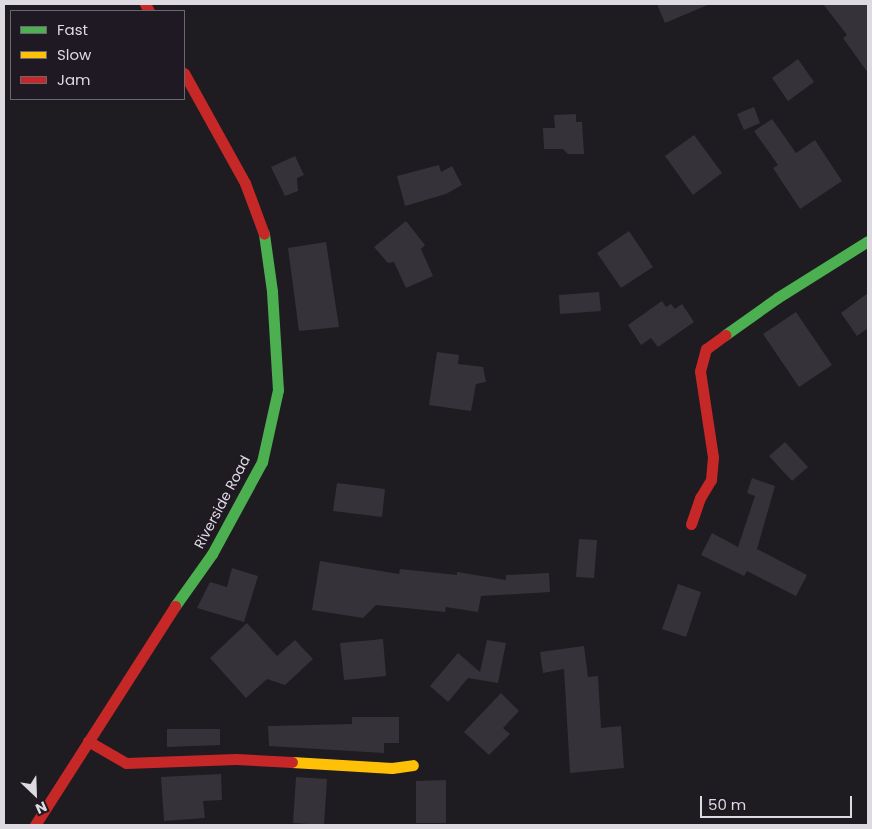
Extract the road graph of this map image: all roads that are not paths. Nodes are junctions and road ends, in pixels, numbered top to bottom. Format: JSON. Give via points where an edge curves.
{"nodes":[{"id":1,"x":185,"y":75,"type":"edge"},
{"id":2,"x":868,"y":241,"type":"edge"},
{"id":3,"x":691,"y":524,"type":"dead end"},
{"id":4,"x":88,"y":741,"type":"junction"},
{"id":5,"x":413,"y":765,"type":"dead end"},
{"id":6,"x":35,"y":825,"type":"edge"}],
"edges":[{"from":1,"to":4,"type":"street","name":"Riverside Road","via":[[245,183],[264,231],[272,291],[278,390],[262,462],[253,479],[212,554],[167,617]]},
{"from":2,"to":3,"type":"street","via":[[785,292],[706,349],[700,371],[713,457],[711,480],[700,498]]},
{"from":4,"to":5,"type":"street","via":[[126,763],[236,759],[392,768]]},
{"from":4,"to":6,"type":"street","name":"Riverside Road"}]}
